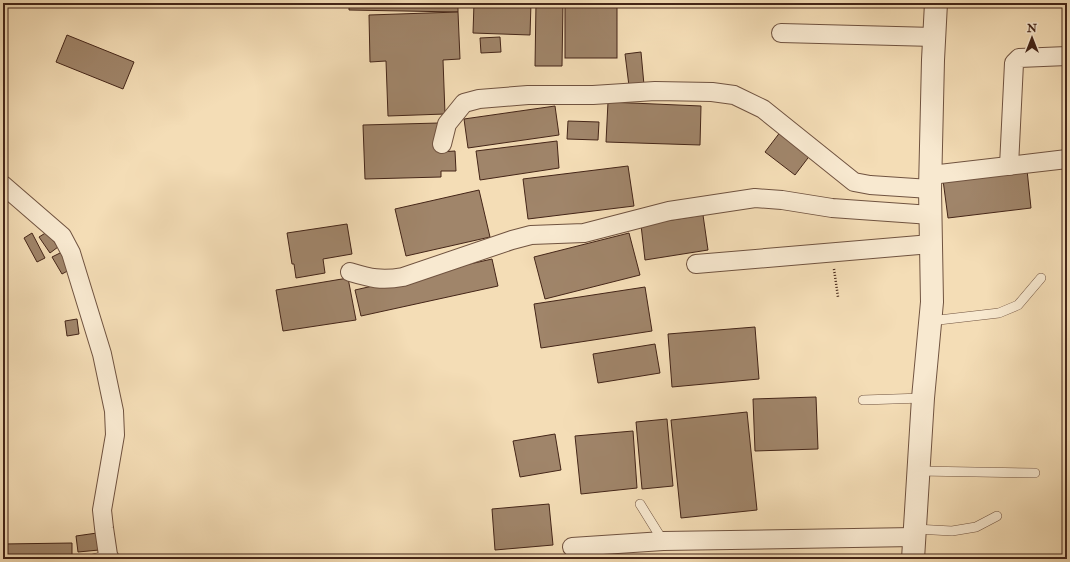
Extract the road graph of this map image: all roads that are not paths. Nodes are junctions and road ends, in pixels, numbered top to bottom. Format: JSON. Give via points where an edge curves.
{"nodes":[{"id":1,"x":936,"y":5,"type":"edge"},
{"id":2,"x":781,"y":33,"type":"dead end"},
{"id":3,"x":934,"y":37,"type":"junction"},
{"id":4,"x":1067,"y":56,"type":"edge"},
{"id":5,"x":442,"y":144,"type":"dead end"},
{"id":6,"x":1067,"y":159,"type":"edge"},
{"id":7,"x":1009,"y":166,"type":"junction"},
{"id":8,"x":930,"y":182,"type":"junction"},
{"id":9,"x":3,"y":185,"type":"edge"},
{"id":10,"x":931,"y":215,"type":"junction"},
{"id":11,"x":931,"y":244,"type":"junction"},
{"id":12,"x":696,"y":264,"type":"dead end"},
{"id":13,"x":350,"y":272,"type":"dead end"},
{"id":14,"x":1042,"y":278,"type":"dead end"},
{"id":15,"x":930,"y":321,"type":"junction"},
{"id":16,"x":923,"y":398,"type":"junction"},
{"id":17,"x":864,"y":400,"type":"dead end"},
{"id":18,"x":919,"y":471,"type":"junction"},
{"id":19,"x":1035,"y":473,"type":"dead end"},
{"id":20,"x":640,"y":504,"type":"dead end"},
{"id":21,"x":997,"y":516,"type":"dead end"},
{"id":22,"x":915,"y":533,"type":"junction"},
{"id":23,"x":663,"y":541,"type":"junction"},
{"id":24,"x":572,"y":547,"type":"dead end"},
{"id":25,"x":611,"y":552,"type":"edge"},
{"id":26,"x":103,"y":558,"type":"edge"},
{"id":27,"x":913,"y":559,"type":"edge"}],
"edges":[{"from":1,"to":3,"type":"street"},
{"from":2,"to":3,"type":"street"},
{"from":3,"to":8,"type":"street"},
{"from":4,"to":7,"type":"street","via":[[1019,58],[1014,63]]},
{"from":5,"to":8,"type":"street","via":[[446,124],[464,103],[479,99],[655,91],[712,92],[734,95],[763,110],[854,182],[870,185]]},
{"from":6,"to":7,"type":"street"},
{"from":7,"to":8,"type":"street"},
{"from":8,"to":10,"type":"street"},
{"from":9,"to":26,"type":"street","via":[[62,236],[71,253],[102,354],[114,411],[116,435],[102,510]]},
{"from":10,"to":11,"type":"street"},
{"from":10,"to":13,"type":"street","via":[[832,208],[755,198],[669,211],[584,233],[531,235],[389,280]]},
{"from":11,"to":12,"type":"street"},
{"from":11,"to":15,"type":"street"},
{"from":14,"to":15,"type":"lane","via":[[1018,305],[999,313]]},
{"from":15,"to":16,"type":"street"},
{"from":16,"to":17,"type":"lane"},
{"from":16,"to":18,"type":"street"},
{"from":18,"to":19,"type":"lane"},
{"from":18,"to":22,"type":"street"},
{"from":20,"to":23,"type":"lane"},
{"from":21,"to":22,"type":"lane","via":[[976,527]]},
{"from":22,"to":23,"type":"street"},
{"from":22,"to":27,"type":"street"},
{"from":23,"to":25,"type":"street"},
{"from":24,"to":25,"type":"street"}]}
